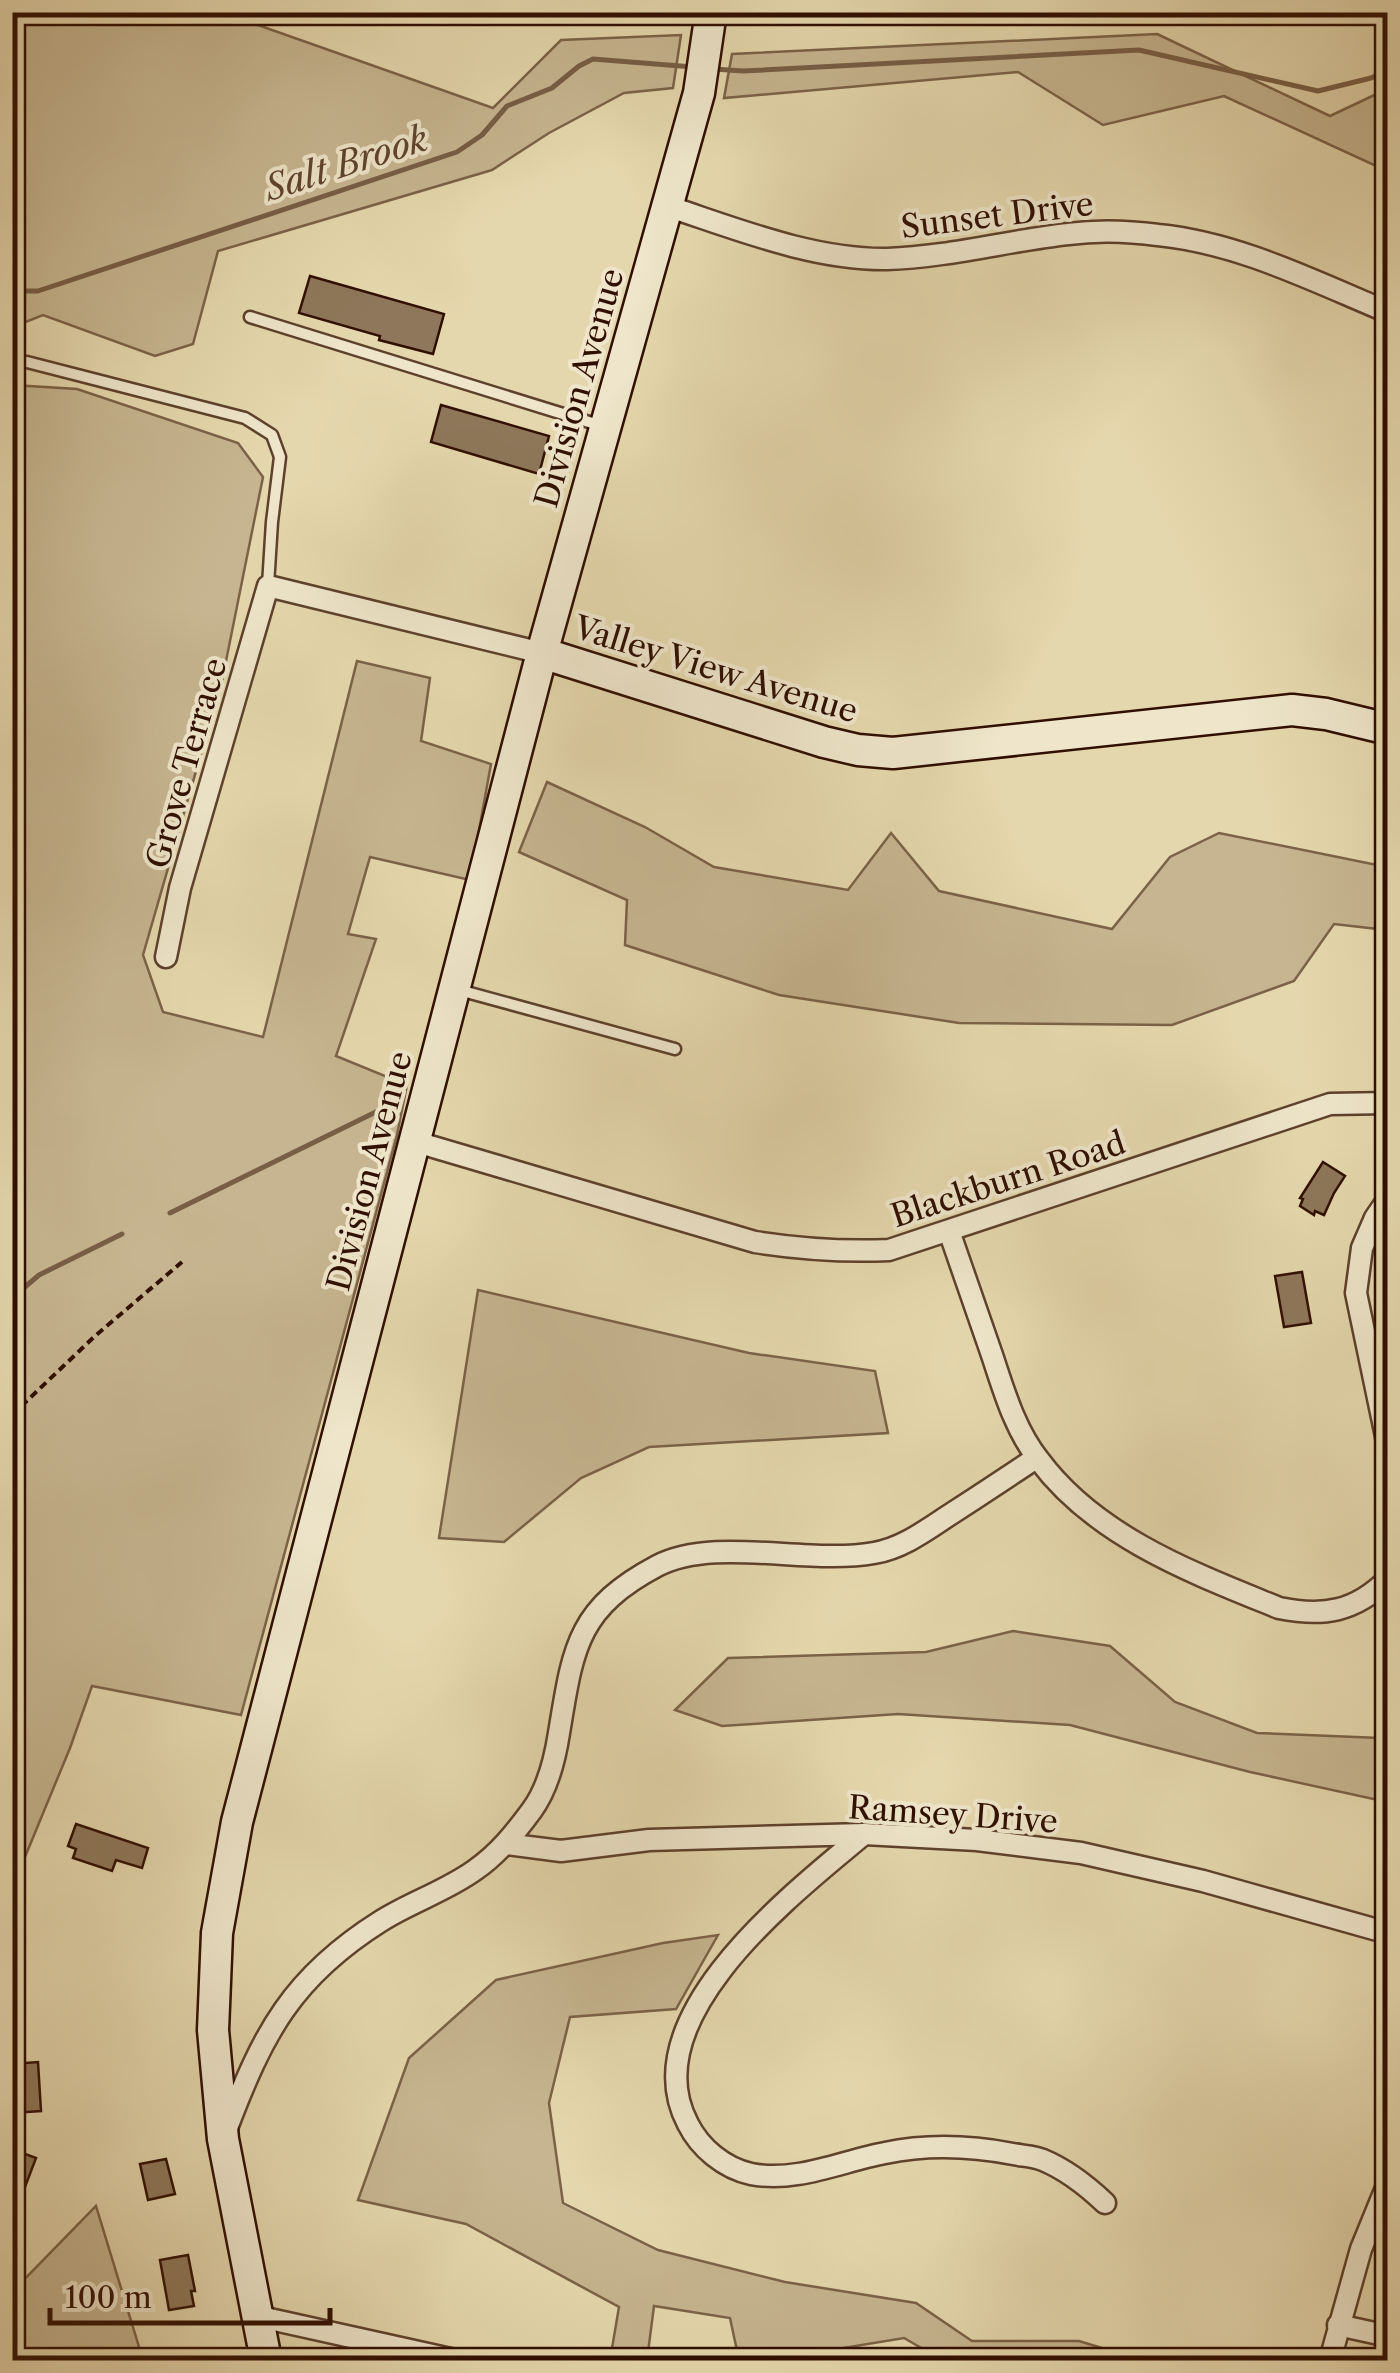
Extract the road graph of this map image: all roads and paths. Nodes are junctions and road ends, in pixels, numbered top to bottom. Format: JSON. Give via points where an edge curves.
{"nodes":[{"id":1,"x":710,"y":20,"type":"edge"},
{"id":2,"x":667,"y":206,"type":"junction"},
{"id":3,"x":1388,"y":312,"type":"edge"},
{"id":4,"x":250,"y":317,"type":"dead end"},
{"id":5,"x":12,"y":362,"type":"edge"},
{"id":6,"x":604,"y":427,"type":"junction"},
{"id":7,"x":268,"y":586,"type":"junction"},
{"id":8,"x":542,"y":652,"type":"junction"},
{"id":9,"x":1388,"y":729,"type":"edge"},
{"id":10,"x":166,"y":957,"type":"dead end"},
{"id":11,"x":453,"y":988,"type":"junction"},
{"id":12,"x":675,"y":1050,"type":"dead end"},
{"id":13,"x":1388,"y":1103,"type":"edge"},
{"id":14,"x":413,"y":1141,"type":"junction"},
{"id":15,"x":1388,"y":1200,"type":"edge"},
{"id":16,"x":949,"y":1231,"type":"junction"},
{"id":17,"x":182,"y":1262,"type":"dead end"},
{"id":18,"x":12,"y":1415,"type":"edge"},
{"id":19,"x":1388,"y":1446,"type":"edge"},
{"id":20,"x":1036,"y":1458,"type":"junction"},
{"id":21,"x":1388,"y":1579,"type":"edge"},
{"id":22,"x":864,"y":1834,"type":"junction"},
{"id":23,"x":506,"y":1844,"type":"junction"},
{"id":24,"x":1388,"y":1932,"type":"edge"},
{"id":25,"x":223,"y":2140,"type":"junction"},
{"id":26,"x":1388,"y":2182,"type":"edge"},
{"id":27,"x":1104,"y":2203,"type":"dead end"},
{"id":28,"x":256,"y":2316,"type":"junction"},
{"id":29,"x":1338,"y":2326,"type":"junction"},
{"id":30,"x":1388,"y":2336,"type":"edge"},
{"id":31,"x":266,"y":2360,"type":"edge"},
{"id":32,"x":455,"y":2360,"type":"edge"},
{"id":33,"x":1330,"y":2360,"type":"edge"}],
"edges":[{"from":1,"to":2,"type":"street","name":"Division Avenue"},
{"from":2,"to":3,"type":"street","name":"Sunset Drive","via":[[784,243],[885,259],[1070,234],[1160,235],[1250,255]]},
{"from":2,"to":6,"type":"street","name":"Division Avenue"},
{"from":4,"to":6,"type":"lane"},
{"from":5,"to":7,"type":"lane","via":[[214,409],[272,435],[280,457]]},
{"from":6,"to":8,"type":"street","name":"Division Avenue"},
{"from":7,"to":8,"type":"street","name":"Valley View Avenue"},
{"from":7,"to":10,"type":"street","name":"Grove Terrace"},
{"from":8,"to":9,"type":"street","name":"Valley View Avenue","via":[[858,750],[893,753],[1292,710]]},
{"from":8,"to":11,"type":"street","name":"Division Avenue"},
{"from":11,"to":12,"type":"lane"},
{"from":11,"to":14,"type":"street","name":"Division Avenue"},
{"from":13,"to":16,"type":"street","name":"Blackburn Road","via":[[1330,1104]]},
{"from":14,"to":16,"type":"street","name":"Blackburn Road","via":[[755,1242],[889,1250]]},
{"from":14,"to":25,"type":"street","name":"Division Avenue","via":[[237,1822],[217,1932],[213,2030]]},
{"from":15,"to":19,"type":"street","via":[[1362,1248],[1356,1293]]},
{"from":16,"to":20,"type":"street","via":[[1012,1412]]},
{"from":17,"to":18,"type":"path"},
{"from":20,"to":21,"type":"street","via":[[1121,1534],[1279,1608],[1336,1611]]},
{"from":20,"to":23,"type":"street","via":[[909,1542],[877,1553],[829,1558],[712,1551],[662,1563],[624,1584],[590,1618],[572,1660],[555,1759],[536,1805]]},
{"from":22,"to":23,"type":"street","name":"Ramsey Drive","via":[[649,1840],[561,1851]]},
{"from":22,"to":24,"type":"street","name":"Ramsey Drive","via":[[1081,1853]]},
{"from":22,"to":27,"type":"street","via":[[779,1906],[707,1990],[677,2064],[678,2094],[696,2138],[734,2168],[774,2176],[887,2152],[992,2150],[1041,2159],[1079,2179]]},
{"from":23,"to":25,"type":"street","via":[[474,1871],[383,1919],[306,1980],[250,2068]]},
{"from":25,"to":28,"type":"street","name":"Division Avenue"},
{"from":26,"to":29,"type":"street"},
{"from":28,"to":31,"type":"street","name":"Division Avenue"},
{"from":28,"to":32,"type":"street"},
{"from":29,"to":30,"type":"street"},
{"from":29,"to":33,"type":"street"}]}
